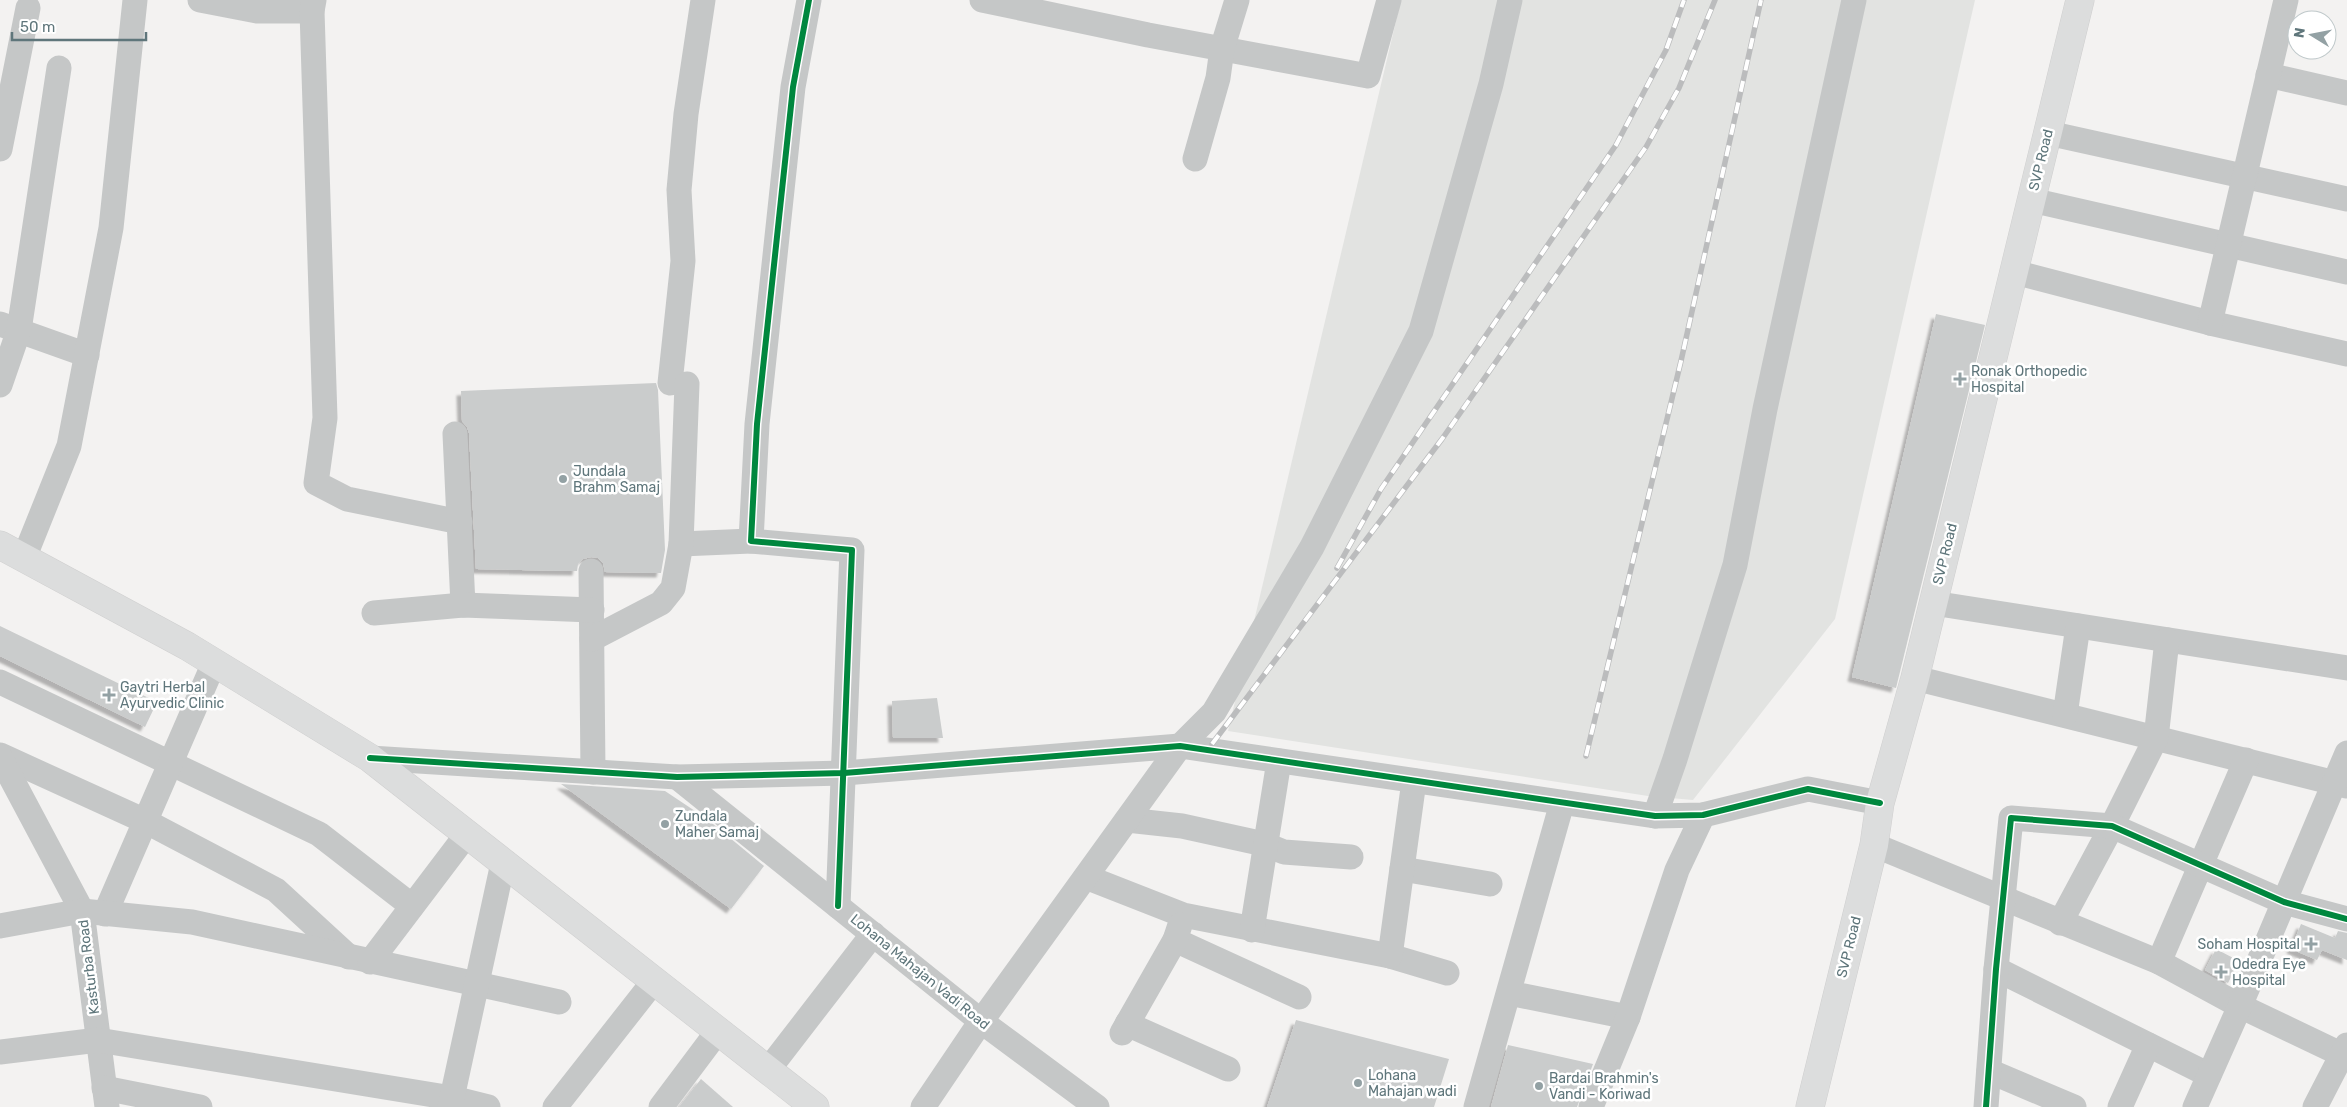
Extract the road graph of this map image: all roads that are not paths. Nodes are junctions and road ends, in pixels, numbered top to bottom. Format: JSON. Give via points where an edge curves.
{"nodes":[{"id":1,"x":135,"y":0,"type":"edge"},
{"id":2,"x":200,"y":0,"type":"edge"},
{"id":3,"x":703,"y":0,"type":"edge"},
{"id":4,"x":809,"y":0,"type":"edge"},
{"id":5,"x":982,"y":0,"type":"edge"},
{"id":6,"x":1237,"y":0,"type":"edge"},
{"id":7,"x":1387,"y":0,"type":"edge"},
{"id":8,"x":1510,"y":0,"type":"edge"},
{"id":9,"x":1854,"y":0,"type":"edge"},
{"id":10,"x":2080,"y":0,"type":"edge"},
{"id":11,"x":2286,"y":0,"type":"edge"},
{"id":12,"x":1025,"y":4,"type":"edge"},
{"id":13,"x":314,"y":6,"type":"edge"},
{"id":14,"x":28,"y":8,"type":"dead end"},
{"id":15,"x":1222,"y":49,"type":"junction"},
{"id":16,"x":59,"y":68,"type":"dead end"},
{"id":17,"x":2268,"y":75,"type":"junction"},
{"id":18,"x":2347,"y":93,"type":"edge"},
{"id":19,"x":2048,"y":133,"type":"junction"},
{"id":20,"x":0,"y":149,"type":"edge"},
{"id":21,"x":1195,"y":159,"type":"dead end"},
{"id":22,"x":2244,"y":176,"type":"junction"},
{"id":23,"x":2347,"y":199,"type":"edge"},
{"id":24,"x":2031,"y":200,"type":"junction"},
{"id":25,"x":2228,"y":245,"type":"junction"},
{"id":26,"x":2014,"y":272,"type":"junction"},
{"id":27,"x":2347,"y":272,"type":"edge"},
{"id":28,"x":2210,"y":323,"type":"junction"},
{"id":29,"x":10,"y":327,"type":"edge"},
{"id":30,"x":2347,"y":354,"type":"edge"},
{"id":31,"x":87,"y":355,"type":"junction"},
{"id":32,"x":0,"y":385,"type":"edge"},
{"id":33,"x":454,"y":434,"type":"dead end"},
{"id":34,"x":460,"y":522,"type":"junction"},
{"id":35,"x":752,"y":541,"type":"junction"},
{"id":36,"x":680,"y":544,"type":"junction"},
{"id":37,"x":0,"y":545,"type":"edge"},
{"id":38,"x":24,"y":558,"type":"junction"},
{"id":39,"x":591,"y":572,"type":"dead end"},
{"id":40,"x":1933,"y":603,"type":"junction"},
{"id":41,"x":463,"y":605,"type":"junction"},
{"id":42,"x":592,"y":610,"type":"junction"},
{"id":43,"x":374,"y":612,"type":"dead end"},
{"id":44,"x":2078,"y":626,"type":"junction"},
{"id":45,"x":592,"y":639,"type":"junction"},
{"id":46,"x":2167,"y":640,"type":"junction"},
{"id":47,"x":214,"y":663,"type":"junction"},
{"id":48,"x":2347,"y":668,"type":"edge"},
{"id":49,"x":1915,"y":678,"type":"junction"},
{"id":50,"x":0,"y":682,"type":"edge"},
{"id":51,"x":2065,"y":715,"type":"junction"},
{"id":52,"x":2156,"y":738,"type":"junction"},
{"id":53,"x":1180,"y":746,"type":"junction"},
{"id":54,"x":2347,"y":753,"type":"edge"},
{"id":55,"x":0,"y":756,"type":"edge"},
{"id":56,"x":370,"y":758,"type":"junction"},
{"id":57,"x":1279,"y":760,"type":"junction"},
{"id":58,"x":2246,"y":760,"type":"junction"},
{"id":59,"x":170,"y":762,"type":"junction"},
{"id":60,"x":593,"y":772,"type":"junction"},
{"id":61,"x":844,"y":773,"type":"junction"},
{"id":62,"x":676,"y":777,"type":"junction"},
{"id":63,"x":1414,"y":781,"type":"junction"},
{"id":64,"x":2341,"y":784,"type":"edge"},
{"id":65,"x":1562,"y":802,"type":"junction"},
{"id":66,"x":1880,"y":803,"type":"junction"},
{"id":67,"x":1703,"y":815,"type":"junction"},
{"id":68,"x":1655,"y":816,"type":"junction"},
{"id":69,"x":145,"y":820,"type":"junction"},
{"id":70,"x":1127,"y":820,"type":"junction"},
{"id":71,"x":2112,"y":826,"type":"junction"},
{"id":72,"x":467,"y":834,"type":"junction"},
{"id":73,"x":1264,"y":844,"type":"junction"},
{"id":74,"x":1874,"y":846,"type":"junction"},
{"id":75,"x":1352,"y":857,"type":"dead end"},
{"id":76,"x":503,"y":863,"type":"junction"},
{"id":77,"x":2200,"y":865,"type":"junction"},
{"id":78,"x":1402,"y":869,"type":"junction"},
{"id":79,"x":1086,"y":877,"type":"junction"},
{"id":80,"x":1490,"y":884,"type":"dead end"},
{"id":81,"x":2003,"y":900,"type":"junction"},
{"id":82,"x":2284,"y":902,"type":"junction"},
{"id":83,"x":412,"y":906,"type":"junction"},
{"id":84,"x":838,"y":906,"type":"junction"},
{"id":85,"x":94,"y":912,"type":"junction"},
{"id":86,"x":1183,"y":915,"type":"junction"},
{"id":87,"x":2347,"y":919,"type":"edge"},
{"id":88,"x":2060,"y":923,"type":"junction"},
{"id":89,"x":0,"y":926,"type":"edge"},
{"id":90,"x":1252,"y":930,"type":"junction"},
{"id":91,"x":873,"y":934,"type":"junction"},
{"id":92,"x":1175,"y":940,"type":"junction"},
{"id":93,"x":1390,"y":956,"type":"junction"},
{"id":94,"x":360,"y":959,"type":"junction"},
{"id":95,"x":2158,"y":962,"type":"junction"},
{"id":96,"x":1996,"y":969,"type":"junction"},
{"id":97,"x":1447,"y":972,"type":"dead end"},
{"id":98,"x":654,"y":980,"type":"junction"},
{"id":99,"x":477,"y":985,"type":"junction"},
{"id":100,"x":1508,"y":993,"type":"junction"},
{"id":101,"x":1299,"y":997,"type":"dead end"},
{"id":102,"x":559,"y":1002,"type":"dead end"},
{"id":103,"x":2240,"y":1006,"type":"junction"},
{"id":104,"x":1628,"y":1018,"type":"junction"},
{"id":105,"x":982,"y":1022,"type":"junction"},
{"id":106,"x":718,"y":1031,"type":"junction"},
{"id":107,"x":98,"y":1040,"type":"junction"},
{"id":108,"x":2148,"y":1045,"type":"junction"},
{"id":109,"x":0,"y":1052,"type":"edge"},
{"id":110,"x":2346,"y":1053,"type":"edge"},
{"id":111,"x":1228,"y":1069,"type":"dead end"},
{"id":112,"x":768,"y":1070,"type":"junction"},
{"id":113,"x":1989,"y":1071,"type":"junction"},
{"id":114,"x":2209,"y":1075,"type":"junction"},
{"id":115,"x":105,"y":1097,"type":"edge"},
{"id":116,"x":451,"y":1103,"type":"edge"},
{"id":117,"x":200,"y":1107,"type":"edge"},
{"id":118,"x":488,"y":1107,"type":"edge"},
{"id":119,"x":555,"y":1107,"type":"edge"},
{"id":120,"x":661,"y":1107,"type":"edge"},
{"id":121,"x":815,"y":1107,"type":"edge"},
{"id":122,"x":923,"y":1107,"type":"edge"},
{"id":123,"x":1097,"y":1107,"type":"edge"},
{"id":124,"x":1476,"y":1107,"type":"edge"},
{"id":125,"x":1591,"y":1107,"type":"edge"},
{"id":126,"x":1810,"y":1107,"type":"edge"},
{"id":127,"x":1986,"y":1107,"type":"edge"},
{"id":128,"x":2074,"y":1107,"type":"edge"},
{"id":129,"x":2120,"y":1107,"type":"edge"},
{"id":130,"x":2195,"y":1107,"type":"edge"},
{"id":131,"x":2315,"y":1107,"type":"edge"}],
"edges":[{"from":1,"to":31,"type":"street","via":[[111,228]]},
{"from":2,"to":13,"type":"street","via":[[257,11]]},
{"from":3,"to":36,"type":"street","via":[[679,190],[682,261],[678,383]]},
{"from":4,"to":35,"type":"street","via":[[793,87],[757,424]]},
{"from":5,"to":12,"type":"street"},
{"from":6,"to":15,"type":"street"},
{"from":7,"to":15,"type":"street","via":[[1368,76]]},
{"from":8,"to":53,"type":"street","via":[[1491,84],[1421,331],[1312,547],[1214,712]]},
{"from":9,"to":68,"type":"street","via":[[1765,410],[1735,565]]},
{"from":10,"to":19,"type":"main road","name":"SVP Road"},
{"from":11,"to":17,"type":"street"},
{"from":12,"to":15,"type":"street"},
{"from":13,"to":34,"type":"street","via":[[325,418],[316,483],[346,499]]},
{"from":14,"to":20,"type":"street"},
{"from":15,"to":21,"type":"street","via":[[1218,78]]},
{"from":16,"to":29,"type":"street"},
{"from":17,"to":18,"type":"street"},
{"from":17,"to":22,"type":"street"},
{"from":19,"to":22,"type":"street"},
{"from":19,"to":24,"type":"main road","name":"SVP Road"},
{"from":22,"to":23,"type":"street"},
{"from":22,"to":25,"type":"street"},
{"from":24,"to":25,"type":"street"},
{"from":24,"to":26,"type":"main road","name":"SVP Road"},
{"from":25,"to":27,"type":"street"},
{"from":25,"to":28,"type":"street"},
{"from":26,"to":28,"type":"street"},
{"from":26,"to":40,"type":"main road","name":"SVP Road"},
{"from":28,"to":30,"type":"street"},
{"from":29,"to":31,"type":"street"},
{"from":29,"to":32,"type":"street"},
{"from":31,"to":38,"type":"street","via":[[69,446]]},
{"from":33,"to":34,"type":"street"},
{"from":34,"to":41,"type":"street"},
{"from":35,"to":36,"type":"street"},
{"from":35,"to":61,"type":"street","via":[[852,550]]},
{"from":36,"to":45,"type":"street","via":[[673,588],[661,603]]},
{"from":37,"to":38,"type":"main road"},
{"from":38,"to":47,"type":"main road"},
{"from":39,"to":42,"type":"street"},
{"from":40,"to":44,"type":"street"},
{"from":40,"to":49,"type":"main road","name":"SVP Road"},
{"from":41,"to":42,"type":"street"},
{"from":41,"to":43,"type":"street"},
{"from":42,"to":45,"type":"street"},
{"from":44,"to":46,"type":"street"},
{"from":44,"to":51,"type":"street"},
{"from":45,"to":60,"type":"street"},
{"from":46,"to":48,"type":"street"},
{"from":46,"to":52,"type":"street"},
{"from":47,"to":56,"type":"main road"},
{"from":47,"to":59,"type":"street"},
{"from":49,"to":51,"type":"street"},
{"from":49,"to":66,"type":"main road","name":"SVP Road"},
{"from":50,"to":59,"type":"street"},
{"from":51,"to":52,"type":"street"},
{"from":52,"to":58,"type":"street"},
{"from":52,"to":71,"type":"street"},
{"from":53,"to":57,"type":"street"},
{"from":53,"to":61,"type":"street"},
{"from":53,"to":70,"type":"street"},
{"from":54,"to":64,"type":"street"},
{"from":55,"to":69,"type":"street"},
{"from":55,"to":85,"type":"street","name":"Kasturba Road"},
{"from":56,"to":60,"type":"street"},
{"from":56,"to":72,"type":"main road"},
{"from":57,"to":63,"type":"street"},
{"from":57,"to":73,"type":"street"},
{"from":58,"to":64,"type":"street"},
{"from":58,"to":77,"type":"street"},
{"from":59,"to":69,"type":"street"},
{"from":59,"to":83,"type":"street","via":[[320,834]]},
{"from":60,"to":62,"type":"street"},
{"from":61,"to":62,"type":"street"},
{"from":61,"to":84,"type":"street"},
{"from":62,"to":84,"type":"street","name":"Lohana Mahajan Vadi Road"},
{"from":63,"to":65,"type":"street"},
{"from":63,"to":78,"type":"street"},
{"from":64,"to":82,"type":"street"},
{"from":65,"to":68,"type":"street"},
{"from":65,"to":100,"type":"street"},
{"from":66,"to":67,"type":"street","via":[[1808,789]]},
{"from":66,"to":74,"type":"main road","name":"SVP Road"},
{"from":67,"to":68,"type":"street"},
{"from":67,"to":104,"type":"street","via":[[1677,870]]},
{"from":69,"to":85,"type":"street"},
{"from":69,"to":94,"type":"street","via":[[276,890]]},
{"from":70,"to":73,"type":"street","via":[[1182,826]]},
{"from":70,"to":79,"type":"street"},
{"from":71,"to":77,"type":"street"},
{"from":71,"to":81,"type":"street","via":[[2011,818]]},
{"from":71,"to":88,"type":"street"},
{"from":72,"to":76,"type":"main road"},
{"from":72,"to":83,"type":"street"},
{"from":73,"to":75,"type":"street","via":[[1284,852]]},
{"from":73,"to":90,"type":"street"},
{"from":74,"to":81,"type":"street"},
{"from":74,"to":126,"type":"main road","name":"SVP Road"},
{"from":76,"to":98,"type":"main road"},
{"from":76,"to":99,"type":"street"},
{"from":77,"to":82,"type":"street"},
{"from":77,"to":95,"type":"street"},
{"from":78,"to":80,"type":"street"},
{"from":78,"to":93,"type":"street"},
{"from":79,"to":86,"type":"street"},
{"from":79,"to":105,"type":"street"},
{"from":81,"to":88,"type":"street"},
{"from":81,"to":96,"type":"street"},
{"from":82,"to":87,"type":"street"},
{"from":82,"to":103,"type":"street"},
{"from":83,"to":94,"type":"street"},
{"from":84,"to":91,"type":"street","name":"Lohana Mahajan Vadi Road"},
{"from":85,"to":89,"type":"street"},
{"from":85,"to":94,"type":"street","via":[[192,922]]},
{"from":85,"to":107,"type":"street","name":"Kasturba Road"},
{"from":86,"to":90,"type":"street"},
{"from":86,"to":92,"type":"street"},
{"from":88,"to":95,"type":"street"},
{"from":90,"to":93,"type":"street"},
{"from":91,"to":105,"type":"street","name":"Lohana Mahajan Vadi Road"},
{"from":91,"to":112,"type":"street"},
{"from":92,"to":101,"type":"street"},
{"from":92,"to":111,"type":"street","via":[[1125,1029]]},
{"from":93,"to":97,"type":"street"},
{"from":94,"to":99,"type":"street"},
{"from":95,"to":103,"type":"street"},
{"from":96,"to":108,"type":"street"},
{"from":96,"to":113,"type":"street"},
{"from":98,"to":106,"type":"main road"},
{"from":98,"to":119,"type":"street"},
{"from":99,"to":102,"type":"street"},
{"from":99,"to":116,"type":"street"},
{"from":100,"to":104,"type":"street"},
{"from":100,"to":124,"type":"street"},
{"from":103,"to":110,"type":"street"},
{"from":103,"to":114,"type":"street"},
{"from":104,"to":125,"type":"street"},
{"from":105,"to":122,"type":"street"},
{"from":105,"to":123,"type":"street","name":"Lohana Mahajan Vadi Road"},
{"from":106,"to":112,"type":"main road"},
{"from":106,"to":120,"type":"street"},
{"from":107,"to":109,"type":"street"},
{"from":107,"to":115,"type":"street","name":"Kasturba Road"},
{"from":107,"to":116,"type":"street"},
{"from":108,"to":114,"type":"street"},
{"from":108,"to":129,"type":"street"},
{"from":110,"to":131,"type":"street"},
{"from":112,"to":121,"type":"main road"},
{"from":113,"to":127,"type":"street"},
{"from":113,"to":128,"type":"street"},
{"from":114,"to":130,"type":"street"},
{"from":115,"to":117,"type":"street"},
{"from":116,"to":118,"type":"street"}]}
